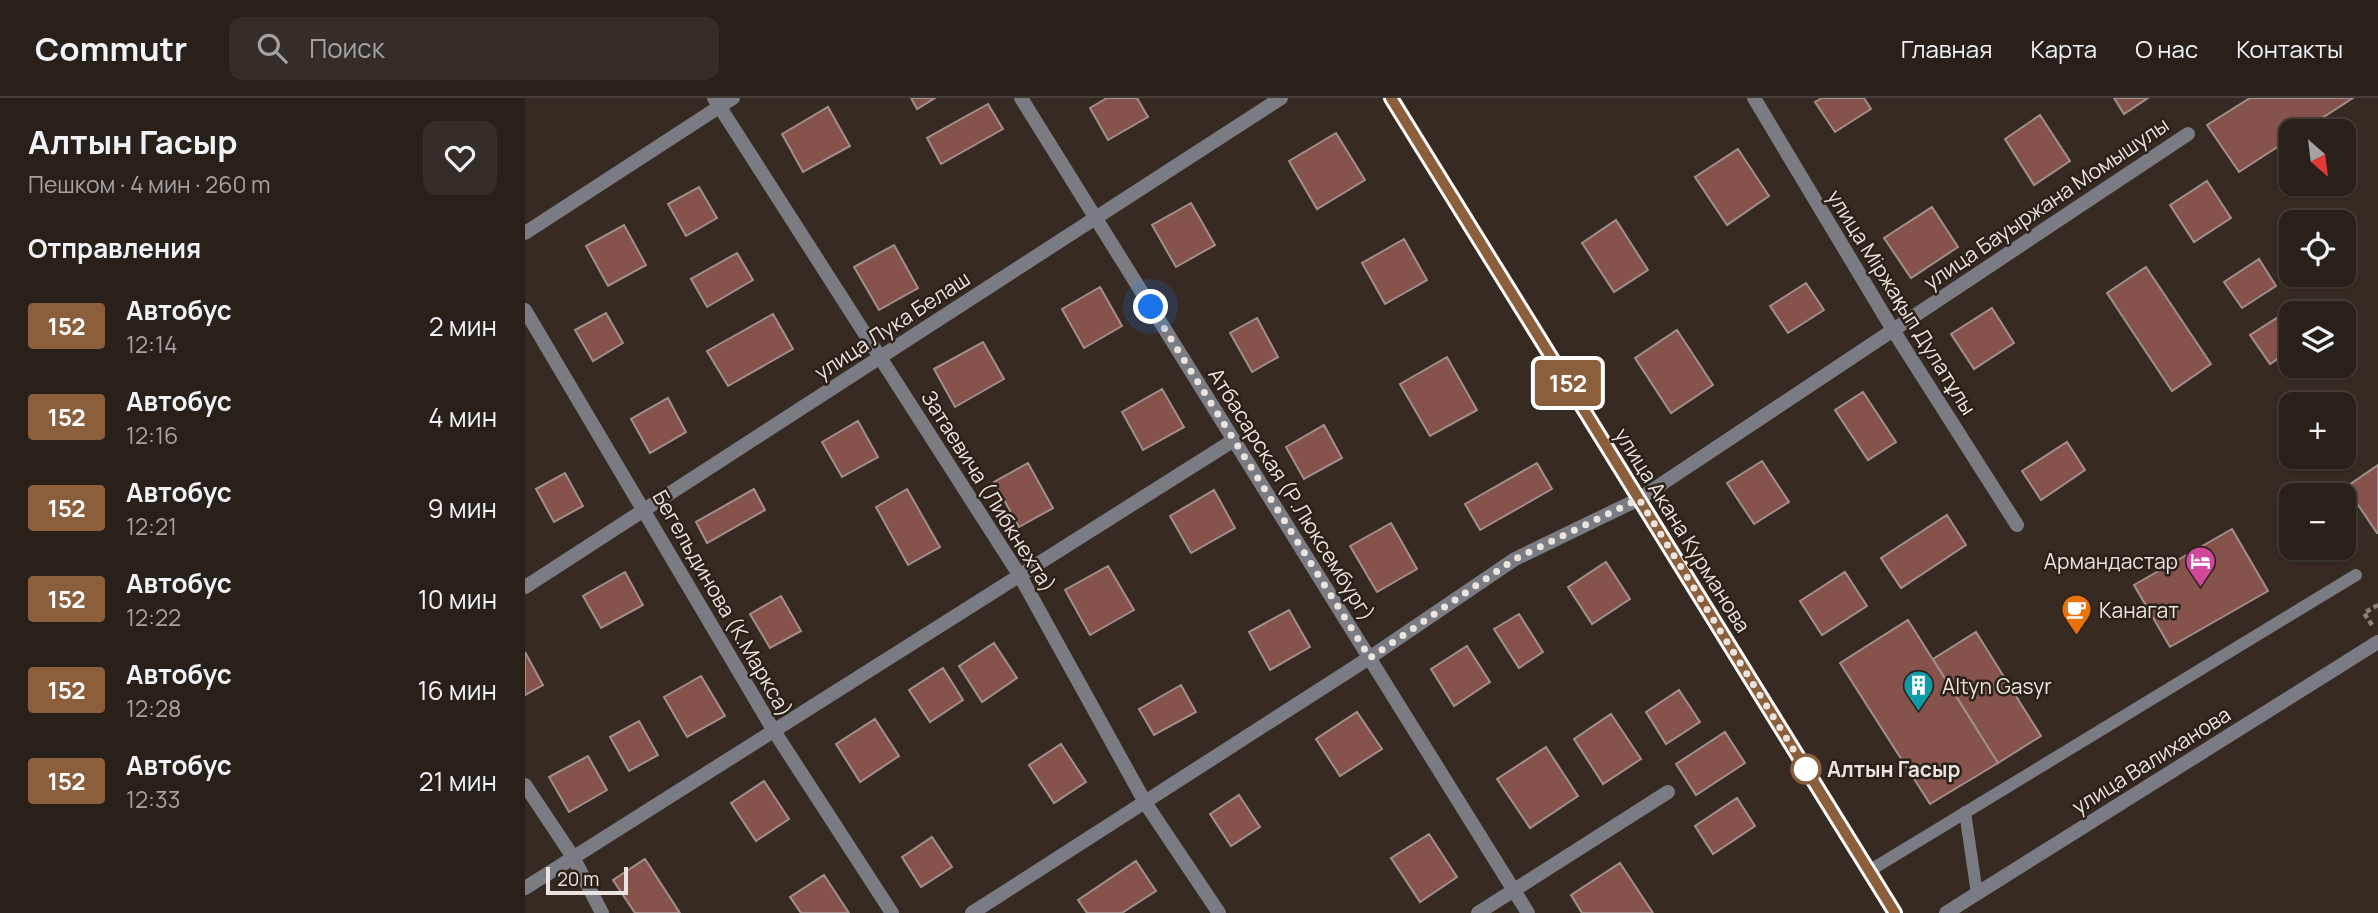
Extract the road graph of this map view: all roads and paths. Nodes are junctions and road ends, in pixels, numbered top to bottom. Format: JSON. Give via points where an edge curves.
{"nodes":[{"id":1,"x":733,"y":98,"type":"edge"},
{"id":2,"x":1021,"y":98,"type":"edge"},
{"id":3,"x":1281,"y":98,"type":"edge"},
{"id":4,"x":1391,"y":98,"type":"edge"},
{"id":5,"x":1757,"y":99,"type":"edge"},
{"id":6,"x":716,"y":102,"type":"edge"},
{"id":7,"x":2188,"y":134,"type":"dead end"},
{"id":8,"x":1095,"y":218,"type":"junction"},
{"id":9,"x":525,"y":233,"type":"edge"},
{"id":10,"x":525,"y":310,"type":"edge"},
{"id":11,"x":1893,"y":330,"type":"junction"},
{"id":12,"x":880,"y":357,"type":"junction"},
{"id":13,"x":1234,"y":440,"type":"junction"},
{"id":14,"x":1639,"y":499,"type":"junction"},
{"id":15,"x":645,"y":509,"type":"junction"},
{"id":16,"x":2017,"y":525,"type":"dead end"},
{"id":17,"x":2356,"y":575,"type":"dead end"},
{"id":18,"x":1020,"y":576,"type":"junction"},
{"id":19,"x":525,"y":587,"type":"edge"},
{"id":20,"x":2378,"y":605,"type":"edge"},
{"id":21,"x":2378,"y":634,"type":"edge"},
{"id":22,"x":2378,"y":642,"type":"edge"},
{"id":23,"x":1370,"y":658,"type":"junction"},
{"id":24,"x":774,"y":731,"type":"junction"},
{"id":25,"x":525,"y":785,"type":"edge"},
{"id":26,"x":1668,"y":792,"type":"dead end"},
{"id":27,"x":1146,"y":804,"type":"junction"},
{"id":28,"x":1965,"y":812,"type":"junction"},
{"id":29,"x":573,"y":857,"type":"junction"},
{"id":30,"x":1869,"y":871,"type":"junction"},
{"id":31,"x":525,"y":888,"type":"edge"},
{"id":32,"x":1514,"y":891,"type":"junction"},
{"id":33,"x":1977,"y":894,"type":"junction"},
{"id":34,"x":602,"y":913,"type":"edge"},
{"id":35,"x":892,"y":913,"type":"edge"},
{"id":36,"x":972,"y":913,"type":"edge"},
{"id":37,"x":1219,"y":913,"type":"edge"},
{"id":38,"x":1478,"y":913,"type":"edge"},
{"id":39,"x":1528,"y":913,"type":"edge"},
{"id":40,"x":1895,"y":913,"type":"edge"},
{"id":41,"x":1946,"y":913,"type":"edge"}],
"edges":[{"from":1,"to":6,"type":"street"},
{"from":2,"to":8,"type":"street","name":"Атбасарская (Р.Люксембург)"},
{"from":3,"to":8,"type":"street","name":"улица Лука Белаш"},
{"from":4,"to":14,"type":"main road","name":"улица Акана Курманова"},
{"from":5,"to":11,"type":"street","name":"улица Міржақып Дулатұлы"},
{"from":6,"to":9,"type":"street"},
{"from":6,"to":12,"type":"street","name":"Затаевича (Либкнехта)"},
{"from":7,"to":11,"type":"street","name":"улица Бауыржана Момышулы"},
{"from":8,"to":12,"type":"street","name":"улица Лука Белаш"},
{"from":8,"to":13,"type":"street","name":"Атбасарская (Р.Люксембург)"},
{"from":10,"to":15,"type":"street","name":"Бегельдинова (К.Маркса)"},
{"from":11,"to":14,"type":"street","name":"улица Бауыржана Момышулы"},
{"from":11,"to":16,"type":"street","name":"улица Міржақып Дулатұлы"},
{"from":12,"to":15,"type":"street","name":"улица Лука Белаш"},
{"from":12,"to":18,"type":"street","name":"Затаевича (Либкнехта)"},
{"from":13,"to":18,"type":"street"},
{"from":13,"to":23,"type":"street","name":"Атбасарская (Р.Люксембург)"},
{"from":14,"to":23,"type":"street","name":"улица Бауыржана Момышулы","via":[[1515,559]]},
{"from":14,"to":30,"type":"main road","name":"улица Акана Курманова"},
{"from":15,"to":19,"type":"street","name":"улица Лука Белаш"},
{"from":15,"to":24,"type":"street","name":"Бегельдинова (К.Маркса)"},
{"from":17,"to":28,"type":"lane"},
{"from":18,"to":24,"type":"street"},
{"from":18,"to":27,"type":"street","name":"Затаевича (Либкнехта)"},
{"from":20,"to":21,"type":"path","via":[[2364,613]]},
{"from":22,"to":33,"type":"street","name":"улица Валиханова"},
{"from":23,"to":27,"type":"street","name":"улица Бауыржана Момышулы"},
{"from":23,"to":32,"type":"street","name":"Атбасарская (Р.Люксембург)"},
{"from":24,"to":29,"type":"street"},
{"from":24,"to":35,"type":"street","name":"Бегельдинова (К.Маркса)"},
{"from":25,"to":29,"type":"street"},
{"from":26,"to":32,"type":"street"},
{"from":27,"to":36,"type":"street","name":"улица Бауыржана Момышулы"},
{"from":27,"to":37,"type":"street","name":"Затаевича (Либкнехта)"},
{"from":28,"to":30,"type":"lane"},
{"from":28,"to":33,"type":"lane"},
{"from":29,"to":31,"type":"street"},
{"from":29,"to":34,"type":"street"},
{"from":30,"to":40,"type":"main road","name":"улица Акана Курманова"},
{"from":32,"to":38,"type":"street"},
{"from":32,"to":39,"type":"street","name":"Атбасарская (Р.Люксембург)"},
{"from":33,"to":41,"type":"street","name":"улица Валиханова"}]}
